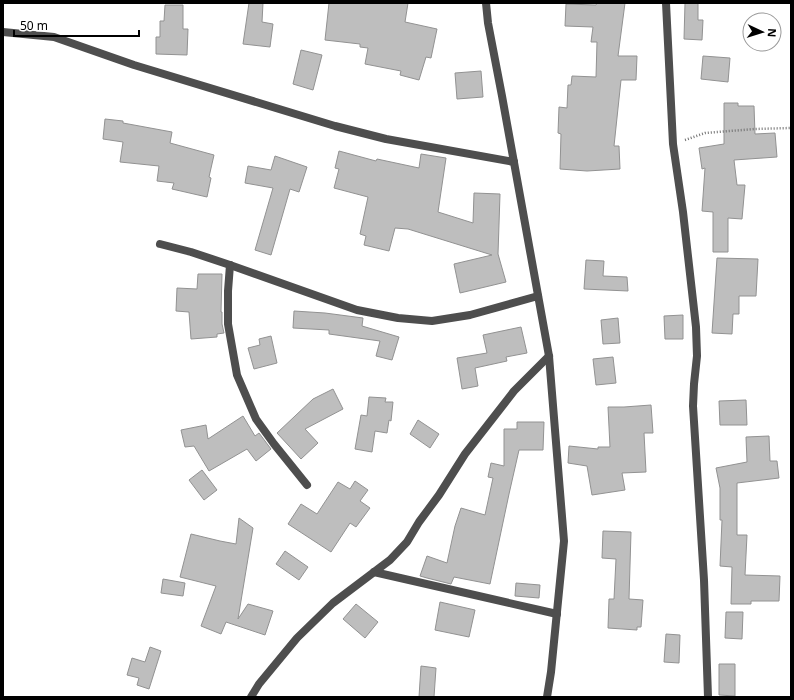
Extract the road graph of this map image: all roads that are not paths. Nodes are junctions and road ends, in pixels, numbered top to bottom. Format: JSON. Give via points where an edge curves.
{"nodes":[{"id":1,"x":486,"y":3,"type":"edge"},
{"id":2,"x":666,"y":3,"type":"edge"},
{"id":3,"x":3,"y":32,"type":"edge"},
{"id":4,"x":514,"y":162,"type":"junction"},
{"id":5,"x":160,"y":244,"type":"dead end"},
{"id":6,"x":230,"y":265,"type":"junction"},
{"id":7,"x":538,"y":296,"type":"junction"},
{"id":8,"x":549,"y":356,"type":"junction"},
{"id":9,"x":307,"y":485,"type":"dead end"},
{"id":10,"x":374,"y":572,"type":"junction"},
{"id":11,"x":557,"y":614,"type":"junction"},
{"id":12,"x":251,"y":697,"type":"edge"},
{"id":13,"x":547,"y":697,"type":"edge"},
{"id":14,"x":708,"y":697,"type":"edge"}],
"edges":[{"from":1,"to":4,"type":"street"},
{"from":2,"to":14,"type":"street","via":[[673,144],[696,327],[697,356],[693,406],[704,580]]},
{"from":3,"to":4,"type":"street","via":[[54,37],[134,65],[386,139]]},
{"from":4,"to":7,"type":"street"},
{"from":5,"to":6,"type":"street"},
{"from":6,"to":7,"type":"street","via":[[357,310],[432,322],[470,315]]},
{"from":6,"to":9,"type":"street","via":[[228,324],[237,375],[256,419]]},
{"from":7,"to":8,"type":"street"},
{"from":8,"to":10,"type":"street","via":[[514,391],[466,454],[407,542]]},
{"from":8,"to":11,"type":"street","via":[[564,541]]},
{"from":10,"to":11,"type":"street"},
{"from":10,"to":12,"type":"street","via":[[333,603],[297,638]]},
{"from":11,"to":13,"type":"street"}]}
